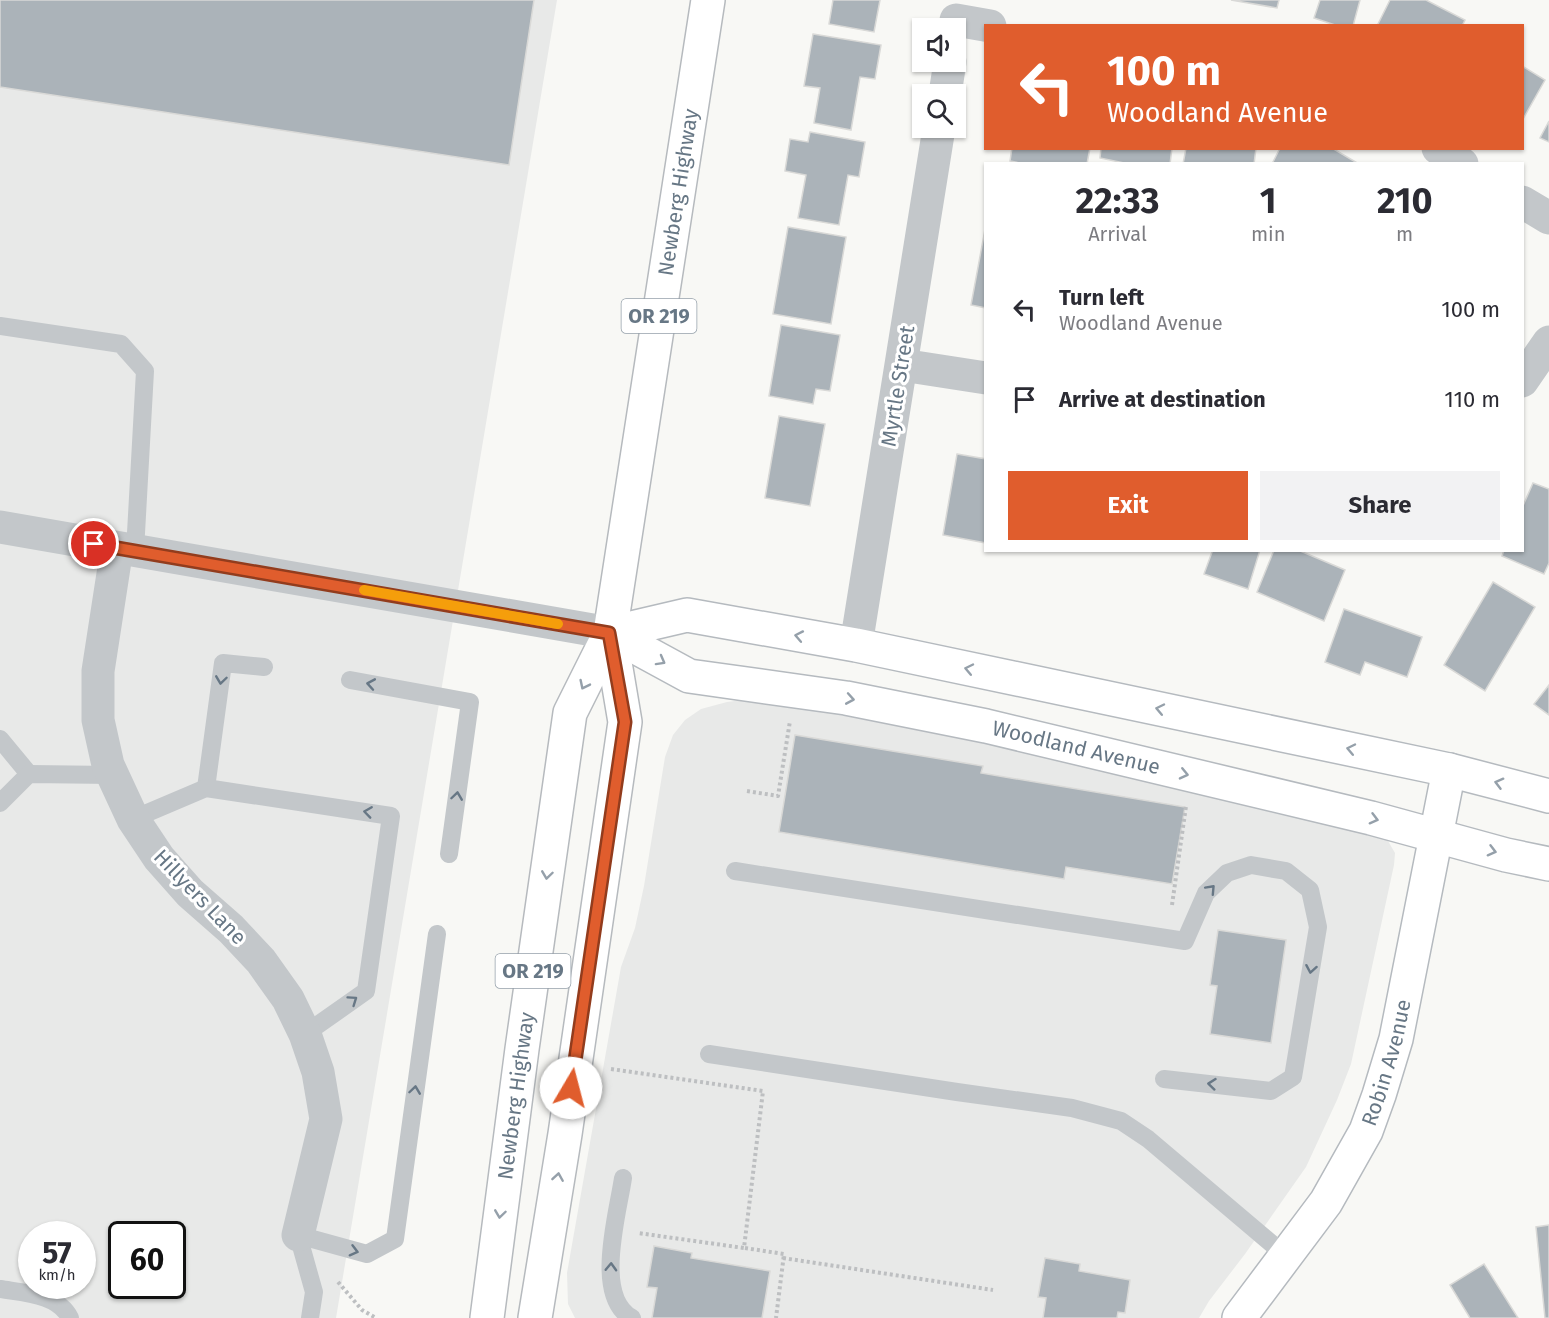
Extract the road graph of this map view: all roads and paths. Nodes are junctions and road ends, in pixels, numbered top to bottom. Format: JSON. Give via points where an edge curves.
{"nodes":[{"id":1,"x":708,"y":0,"type":"edge"},
{"id":2,"x":957,"y":16,"type":"edge"},
{"id":3,"x":984,"y":24,"type":"edge"},
{"id":4,"x":937,"y":138,"type":"edge"},
{"id":5,"x":1441,"y":150,"type":"edge"},
{"id":6,"x":1459,"y":162,"type":"edge"},
{"id":7,"x":1524,"y":203,"type":"edge"},
{"id":8,"x":1549,"y":218,"type":"edge"},
{"id":9,"x":0,"y":326,"type":"edge"},
{"id":10,"x":1549,"y":342,"type":"edge"},
{"id":11,"x":902,"y":365,"type":"junction"},
{"id":12,"x":984,"y":378,"type":"edge"},
{"id":13,"x":1524,"y":378,"type":"edge"},
{"id":14,"x":0,"y":528,"type":"edge"},
{"id":15,"x":126,"y":550,"type":"junction"},
{"id":16,"x":609,"y":633,"type":"junction"},
{"id":17,"x":856,"y":645,"type":"junction"},
{"id":18,"x":264,"y":667,"type":"dead end"},
{"id":19,"x":350,"y":680,"type":"dead end"},
{"id":20,"x":794,"y":691,"type":"junction"},
{"id":21,"x":0,"y":740,"type":"edge"},
{"id":22,"x":1449,"y":770,"type":"junction"},
{"id":23,"x":29,"y":774,"type":"junction"},
{"id":24,"x":112,"y":775,"type":"junction"},
{"id":25,"x":1191,"y":775,"type":"junction"},
{"id":26,"x":206,"y":788,"type":"junction"},
{"id":27,"x":747,"y":791,"type":"dead end"},
{"id":28,"x":1549,"y":796,"type":"edge"},
{"id":29,"x":0,"y":803,"type":"edge"},
{"id":30,"x":133,"y":819,"type":"junction"},
{"id":31,"x":1436,"y":836,"type":"junction"},
{"id":32,"x":449,"y":854,"type":"dead end"},
{"id":33,"x":1549,"y":864,"type":"edge"},
{"id":34,"x":735,"y":871,"type":"dead end"},
{"id":35,"x":437,"y":934,"type":"dead end"},
{"id":36,"x":1176,"y":939,"type":"junction"},
{"id":37,"x":305,"y":1034,"type":"junction"},
{"id":38,"x":709,"y":1054,"type":"dead end"},
{"id":39,"x":611,"y":1069,"type":"dead end"},
{"id":40,"x":1164,"y":1079,"type":"dead end"},
{"id":41,"x":623,"y":1178,"type":"dead end"},
{"id":42,"x":615,"y":1230,"type":"junction"},
{"id":43,"x":298,"y":1235,"type":"junction"},
{"id":44,"x":744,"y":1248,"type":"junction"},
{"id":45,"x":1285,"y":1256,"type":"junction"},
{"id":46,"x":783,"y":1258,"type":"junction"},
{"id":47,"x":0,"y":1289,"type":"edge"},
{"id":48,"x":993,"y":1290,"type":"dead end"},
{"id":49,"x":541,"y":1312,"type":"edge"},
{"id":50,"x":70,"y":1318,"type":"edge"},
{"id":51,"x":310,"y":1318,"type":"edge"},
{"id":52,"x":487,"y":1318,"type":"edge"},
{"id":53,"x":632,"y":1318,"type":"edge"},
{"id":54,"x":776,"y":1318,"type":"edge"},
{"id":55,"x":1239,"y":1318,"type":"edge"}],
"edges":[{"from":1,"to":16,"type":"main road","name":"Newberg Highway","number":"OR 219"},
{"from":2,"to":3,"type":"street"},
{"from":4,"to":11,"type":"street","name":"Myrtle Street"},
{"from":5,"to":6,"type":"street"},
{"from":7,"to":8,"type":"street"},
{"from":9,"to":15,"type":"lane","via":[[121,344],[145,371]]},
{"from":10,"to":13,"type":"street"},
{"from":11,"to":12,"type":"street"},
{"from":11,"to":17,"type":"street","name":"Myrtle Street"},
{"from":14,"to":15,"type":"street","name":"Woodland Avenue"},
{"from":15,"to":16,"type":"street","name":"Woodland Avenue"},
{"from":15,"to":24,"type":"street","name":"Hillyers Lane","via":[[98,671],[98,720]]},
{"from":17,"to":16,"type":"main road","name":"Woodland Avenue","one_way":true,"via":[[687,615]]},
{"from":16,"to":20,"type":"main road","name":"Woodland Avenue","one_way":true,"via":[[689,676]]},
{"from":49,"to":16,"type":"main road","name":"Newberg Highway","number":"OR 219","one_way":true,"via":[[625,722]]},
{"from":16,"to":52,"type":"main road","name":"Newberg Highway","number":"OR 219","one_way":true,"via":[[570,714]]},
{"from":22,"to":17,"type":"main road","name":"Woodland Avenue","one_way":true},
{"from":18,"to":26,"type":"lane","one_way":true,"via":[[223,663]]},
{"from":32,"to":19,"type":"lane","one_way":true,"via":[[470,702]]},
{"from":20,"to":25,"type":"main road","name":"Woodland Avenue","one_way":true,"via":[[986,726]]},
{"from":20,"to":27,"type":"path","via":[[778,796]]},
{"from":21,"to":23,"type":"lane"},
{"from":28,"to":22,"type":"main road","name":"Woodland Avenue","one_way":true},
{"from":22,"to":31,"type":"main road","name":"Robin Avenue"},
{"from":23,"to":24,"type":"lane"},
{"from":23,"to":29,"type":"lane"},
{"from":24,"to":30,"type":"street","name":"Hillyers Lane"},
{"from":25,"to":31,"type":"main road","name":"Woodland Avenue","one_way":true},
{"from":25,"to":36,"type":"path"},
{"from":26,"to":30,"type":"lane"},
{"from":37,"to":26,"type":"lane","one_way":true,"via":[[366,991],[391,816]]},
{"from":30,"to":37,"type":"street","name":"Hillyers Lane","via":[[159,858],[190,893],[261,961],[288,999]]},
{"from":31,"to":33,"type":"main road","name":"Woodland Avenue","one_way":true},
{"from":31,"to":45,"type":"main road","name":"Robin Avenue","via":[[1396,1039],[1379,1095],[1366,1131],[1345,1170]]},
{"from":34,"to":36,"type":"lane"},
{"from":43,"to":35,"type":"lane","one_way":true,"via":[[367,1254],[395,1239]]},
{"from":36,"to":40,"type":"lane","one_way":true,"via":[[1206,893],[1227,873],[1251,865],[1286,871],[1310,890],[1318,927],[1293,1077],[1271,1091]]},
{"from":37,"to":43,"type":"street","name":"Hillyers Lane","via":[[318,1072],[326,1119]]},
{"from":38,"to":45,"type":"lane","via":[[1072,1108],[1122,1121]]},
{"from":39,"to":44,"type":"path","via":[[763,1090]]},
{"from":41,"to":42,"type":"lane"},
{"from":42,"to":44,"type":"path"},
{"from":53,"to":42,"type":"lane","one_way":true,"via":[[613,1296],[609,1270]]},
{"from":43,"to":51,"type":"lane","via":[[314,1292]]},
{"from":44,"to":46,"type":"path","via":[[784,1254]]},
{"from":45,"to":55,"type":"main road","name":"Robin Avenue"},
{"from":46,"to":48,"type":"path"},
{"from":46,"to":54,"type":"path"},
{"from":47,"to":50,"type":"lane","via":[[56,1301]]}]}
